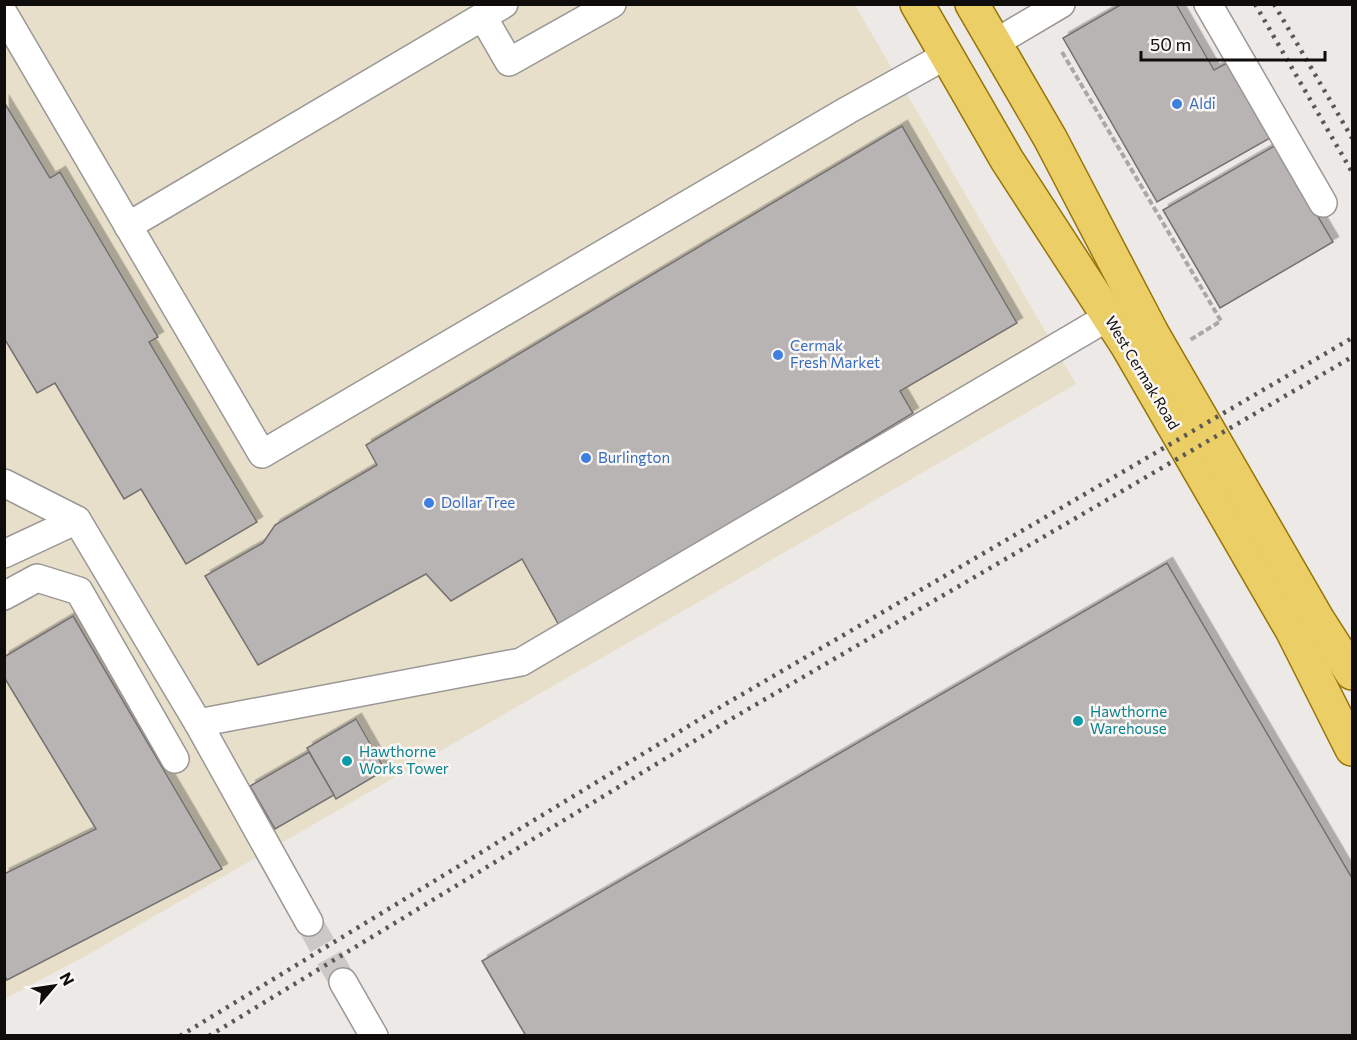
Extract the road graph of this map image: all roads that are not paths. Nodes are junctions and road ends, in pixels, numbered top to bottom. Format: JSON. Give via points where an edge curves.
{"nodes":[{"id":1,"x":612,"y":4,"type":"edge"},
{"id":2,"x":917,"y":4,"type":"edge"},
{"id":3,"x":972,"y":4,"type":"edge"},
{"id":4,"x":1061,"y":4,"type":"edge"},
{"id":5,"x":1208,"y":4,"type":"edge"},
{"id":6,"x":494,"y":11,"type":"edge"},
{"id":7,"x":4,"y":14,"type":"edge"},
{"id":8,"x":995,"y":43,"type":"junction"},
{"id":9,"x":947,"y":55,"type":"junction"},
{"id":10,"x":1323,"y":203,"type":"dead end"},
{"id":11,"x":128,"y":226,"type":"junction"},
{"id":12,"x":1108,"y":317,"type":"junction"},
{"id":13,"x":4,"y":483,"type":"edge"},
{"id":14,"x":77,"y":520,"type":"junction"},
{"id":15,"x":4,"y":554,"type":"edge"},
{"id":16,"x":4,"y":596,"type":"edge"},
{"id":17,"x":1353,"y":673,"type":"edge"},
{"id":18,"x":198,"y":723,"type":"junction"},
{"id":19,"x":1353,"y":749,"type":"edge"},
{"id":20,"x":175,"y":759,"type":"dead end"},
{"id":21,"x":309,"y":922,"type":"tunnel mouth"},
{"id":22,"x":343,"y":982,"type":"tunnel mouth"},
{"id":23,"x":374,"y":1035,"type":"edge"}],
"edges":[{"from":1,"to":6,"type":"lane","via":[[509,63]]},
{"from":2,"to":9,"type":"main road","name":"West Cermak Road"},
{"from":3,"to":8,"type":"main road","name":"West Cermak Road"},
{"from":4,"to":8,"type":"lane"},
{"from":5,"to":10,"type":"lane"},
{"from":6,"to":11,"type":"lane"},
{"from":7,"to":11,"type":"lane"},
{"from":8,"to":17,"type":"main road","name":"West Cermak Road","via":[[1050,138],[1152,333],[1318,620]]},
{"from":9,"to":11,"type":"lane","via":[[262,454]]},
{"from":9,"to":12,"type":"main road","name":"West Cermak Road","via":[[1007,160]]},
{"from":12,"to":18,"type":"lane","via":[[521,662]]},
{"from":12,"to":19,"type":"main road","name":"West Cermak Road","via":[[1286,620]]},
{"from":13,"to":14,"type":"lane"},
{"from":14,"to":15,"type":"lane"},
{"from":14,"to":18,"type":"lane"},
{"from":16,"to":20,"type":"lane","via":[[37,578],[79,591]]},
{"from":18,"to":21,"type":"lane"},
{"from":22,"to":23,"type":"lane"}]}
